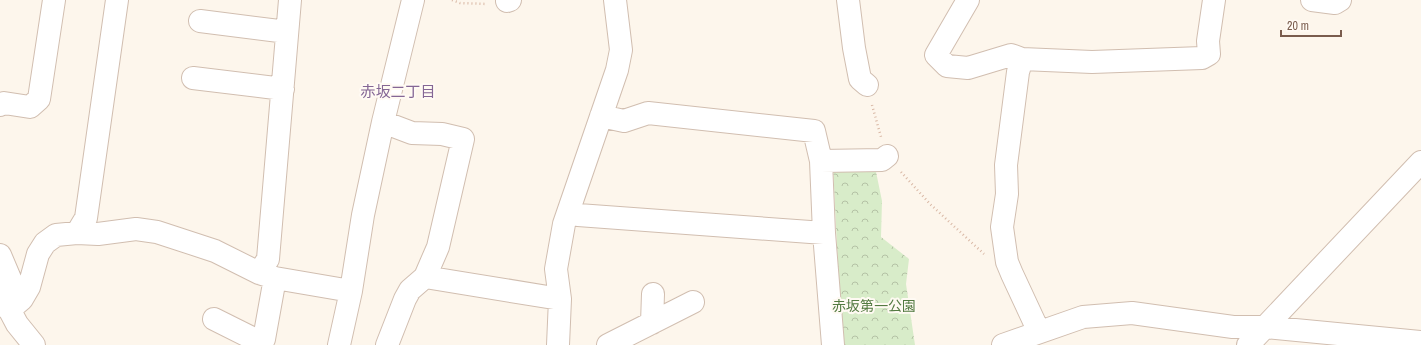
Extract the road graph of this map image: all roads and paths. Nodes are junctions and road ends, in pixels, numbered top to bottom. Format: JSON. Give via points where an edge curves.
{"nodes":[{"id":1,"x":54,"y":0,"type":"edge"},
{"id":2,"x":117,"y":0,"type":"edge"},
{"id":3,"x":290,"y":0,"type":"edge"},
{"id":4,"x":413,"y":0,"type":"edge"},
{"id":5,"x":452,"y":0,"type":"edge"},
{"id":6,"x":509,"y":0,"type":"edge"},
{"id":7,"x":615,"y":0,"type":"edge"},
{"id":8,"x":848,"y":0,"type":"edge"},
{"id":9,"x":968,"y":0,"type":"edge"},
{"id":10,"x":1214,"y":0,"type":"edge"},
{"id":11,"x":1312,"y":0,"type":"edge"},
{"id":12,"x":1340,"y":0,"type":"edge"},
{"id":13,"x":200,"y":21,"type":"dead end"},
{"id":14,"x":287,"y":32,"type":"junction"},
{"id":15,"x":1022,"y":59,"type":"junction"},
{"id":16,"x":193,"y":78,"type":"dead end"},
{"id":17,"x":867,"y":85,"type":"joint"},
{"id":18,"x":283,"y":89,"type":"junction"},
{"id":19,"x":0,"y":105,"type":"edge"},
{"id":20,"x":601,"y":116,"type":"junction"},
{"id":21,"x":383,"y":122,"type":"junction"},
{"id":22,"x":888,"y":156,"type":"junction"},
{"id":23,"x":821,"y":161,"type":"junction"},
{"id":24,"x":1421,"y":162,"type":"edge"},
{"id":25,"x":568,"y":213,"type":"junction"},
{"id":26,"x":77,"y":233,"type":"junction"},
{"id":27,"x":824,"y":233,"type":"junction"},
{"id":28,"x":0,"y":255,"type":"edge"},
{"id":29,"x":1012,"y":274,"type":"junction"},
{"id":30,"x":267,"y":276,"type":"junction"},
{"id":31,"x":425,"y":277,"type":"junction"},
{"id":32,"x":350,"y":291,"type":"junction"},
{"id":33,"x":653,"y":294,"type":"dead end"},
{"id":34,"x":560,"y":299,"type":"junction"},
{"id":35,"x":10,"y":300,"type":"edge"},
{"id":36,"x":693,"y":302,"type":"dead end"},
{"id":37,"x":214,"y":319,"type":"dead end"},
{"id":38,"x":652,"y":323,"type":"junction"},
{"id":39,"x":1265,"y":327,"type":"junction"},
{"id":40,"x":1039,"y":332,"type":"junction"},
{"id":41,"x":1421,"y":342,"type":"edge"},
{"id":42,"x":34,"y":345,"type":"edge"},
{"id":43,"x":338,"y":345,"type":"edge"},
{"id":44,"x":387,"y":345,"type":"edge"},
{"id":45,"x":558,"y":345,"type":"edge"},
{"id":46,"x":608,"y":345,"type":"edge"},
{"id":47,"x":833,"y":345,"type":"edge"},
{"id":48,"x":1002,"y":345,"type":"edge"},
{"id":49,"x":1248,"y":345,"type":"edge"}],
"edges":[{"from":1,"to":19,"type":"street","via":[[38,99],[30,107],[4,103]]},
{"from":2,"to":26,"type":"street","via":[[86,218]]},
{"from":3,"to":14,"type":"street"},
{"from":4,"to":21,"type":"street"},
{"from":5,"to":6,"type":"path","via":[[460,3],[498,4]]},
{"from":7,"to":20,"type":"street","via":[[621,50]]},
{"from":8,"to":17,"type":"street","via":[[860,79]]},
{"from":9,"to":15,"type":"street","via":[[936,55],[947,66],[968,68],[1011,55]]},
{"from":10,"to":15,"type":"street","via":[[1208,41],[1209,54],[1202,58],[1092,62]]},
{"from":11,"to":12,"type":"street","via":[[1335,3]]},
{"from":13,"to":14,"type":"street"},
{"from":14,"to":18,"type":"street"},
{"from":15,"to":29,"type":"street","via":[[1018,72],[1006,165],[1007,194],[1002,227],[1007,262]]},
{"from":16,"to":18,"type":"street"},
{"from":17,"to":22,"type":"path"},
{"from":18,"to":30,"type":"street"},
{"from":20,"to":23,"type":"street","via":[[624,121],[648,113],[814,131]]},
{"from":20,"to":25,"type":"street"},
{"from":21,"to":31,"type":"street","via":[[412,133],[442,134],[463,139],[438,247]]},
{"from":21,"to":32,"type":"street"},
{"from":22,"to":23,"type":"street","via":[[882,160]]},
{"from":22,"to":29,"type":"path","via":[[930,204],[999,268]]},
{"from":23,"to":27,"type":"street"},
{"from":24,"to":39,"type":"street"},
{"from":25,"to":27,"type":"street"},
{"from":25,"to":34,"type":"street","via":[[556,269]]},
{"from":26,"to":30,"type":"street","via":[[98,234],[136,229],[157,232],[215,251]]},
{"from":26,"to":35,"type":"street","via":[[56,235],[45,243],[38,254],[29,287]]},
{"from":27,"to":47,"type":"street"},
{"from":28,"to":35,"type":"street","via":[[11,281]]},
{"from":29,"to":40,"type":"street"},
{"from":30,"to":32,"type":"street"},
{"from":30,"to":37,"type":"street","via":[[262,343]]},
{"from":31,"to":34,"type":"street"},
{"from":31,"to":44,"type":"street","via":[[410,290]]},
{"from":32,"to":43,"type":"street"},
{"from":33,"to":38,"type":"street"},
{"from":34,"to":45,"type":"street"},
{"from":35,"to":42,"type":"street","via":[[17,324]]},
{"from":36,"to":38,"type":"street"},
{"from":38,"to":46,"type":"street"},
{"from":39,"to":40,"type":"street","via":[[1233,327],[1132,313],[1083,317]]},
{"from":39,"to":41,"type":"street"},
{"from":39,"to":49,"type":"street"},
{"from":40,"to":48,"type":"street"}]}
